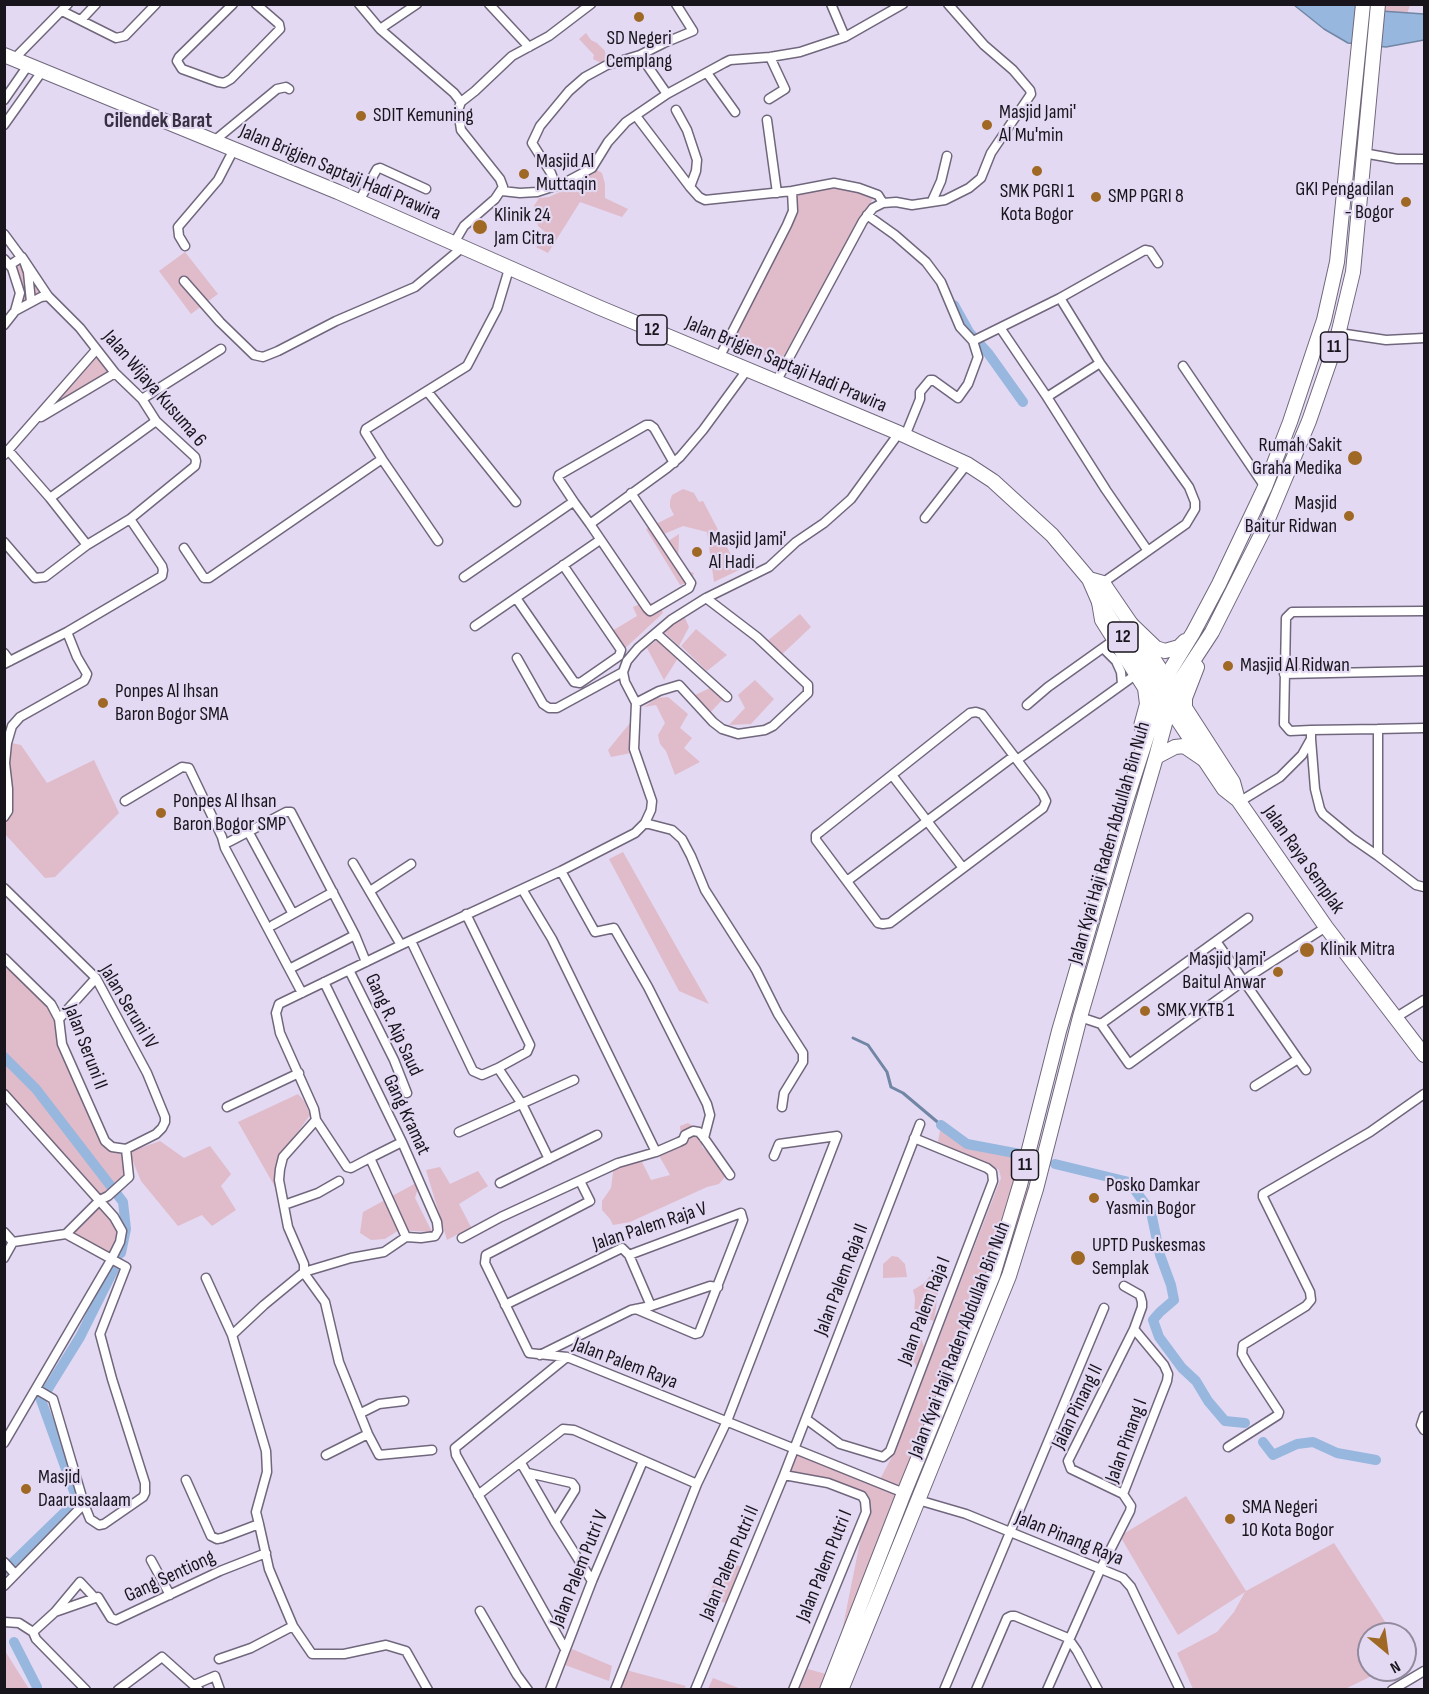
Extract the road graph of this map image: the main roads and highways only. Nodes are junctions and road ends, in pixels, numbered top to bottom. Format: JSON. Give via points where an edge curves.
{"nodes":[{"id":1,"x":1363,"y":4,"type":"edge"},
{"id":2,"x":1378,"y":4,"type":"edge"},
{"id":3,"x":9,"y":57,"type":"edge"},
{"id":4,"x":1096,"y":588,"type":"junction"},
{"id":5,"x":1131,"y":624,"type":"junction"},
{"id":6,"x":1212,"y":632,"type":"junction"},
{"id":7,"x":1193,"y":633,"type":"junction"},
{"id":8,"x":1140,"y":671,"type":"junction"},
{"id":9,"x":1166,"y":676,"type":"junction"},
{"id":10,"x":1167,"y":692,"type":"junction"},
{"id":11,"x":1170,"y":706,"type":"junction"},
{"id":12,"x":1185,"y":709,"type":"junction"},
{"id":13,"x":1156,"y":757,"type":"junction"},
{"id":14,"x":1206,"y":761,"type":"junction"},
{"id":15,"x":1126,"y":801,"type":"junction"},
{"id":16,"x":1239,"y":801,"type":"junction"},
{"id":17,"x":1425,"y":1055,"type":"edge"},
{"id":18,"x":1020,"y":1185,"type":"junction"},
{"id":19,"x":1036,"y":1189,"type":"junction"},
{"id":20,"x":827,"y":1689,"type":"edge"},
{"id":21,"x":841,"y":1689,"type":"edge"}],
"edges":[{"from":1,"to":7,"type":"main road","name":"Jalan Kyai Haji Raden Abdullah Bin Nuh","number":"11","via":[[1337,262],[1324,320],[1265,487]]},
{"from":2,"to":6,"type":"main road","name":"Jalan Kyai Haji Raden Abdullah Bin Nuh","number":"11","via":[[1353,272],[1339,333],[1263,531]]},
{"from":3,"to":4,"type":"main road","name":"Jalan Brigjen Saptaji Hadi Prawira","number":"12","via":[[359,201],[967,464],[993,481],[1052,535]]},
{"from":4,"to":5,"type":"main road","number":"12"},
{"from":4,"to":8,"type":"main road","number":"12"},
{"from":4,"to":8,"type":"main road","via":[[1109,644]]},
{"from":5,"to":7,"type":"main road","number":"12","via":[[1156,648],[1165,651],[1179,647]]},
{"from":5,"to":9,"type":"main road","number":"12"},
{"from":6,"to":10,"type":"main road","name":"Jalan Kyai Haji Raden Abdullah Bin Nuh","number":"11"},
{"from":6,"to":12,"type":"main road","via":[[1191,679]]},
{"from":7,"to":9,"type":"main road","name":"Jalan Kyai Haji Raden Abdullah Bin Nuh","number":"11"},
{"from":8,"to":10,"type":"main road","number":"12"},
{"from":8,"to":15,"type":"main road","via":[[1147,704],[1129,772]]},
{"from":9,"to":10,"type":"main road","name":"Jalan Kyai Haji Raden Abdullah Bin Nuh","number":"11"},
{"from":10,"to":11,"type":"main road","name":"Jalan Kyai Haji Raden Abdullah Bin Nuh","number":"11"},
{"from":10,"to":12,"type":"main road","name":"Jalan Raya Semplak","number":"12"},
{"from":10,"to":15,"type":"main road","name":"Jalan Kyai Haji Raden Abdullah Bin Nuh","number":"11"},
{"from":11,"to":13,"type":"main road","name":"Jalan Kyai Haji Raden Abdullah Bin Nuh","number":"11"},
{"from":11,"to":14,"type":"main road","name":"Jalan Raya Semplak","number":"12"},
{"from":12,"to":16,"type":"main road","name":"Jalan Raya Semplak","number":"12","via":[[1233,782]]},
{"from":13,"to":14,"type":"main road","number":"12","via":[[1184,746]]},
{"from":13,"to":19,"type":"main road","name":"Jalan Kyai Haji Raden Abdullah Bin Nuh","number":"11","via":[[1080,1017]]},
{"from":14,"to":16,"type":"main road","name":"Jalan Raya Semplak","number":"12","via":[[1224,789]]},
{"from":15,"to":18,"type":"main road","name":"Jalan Kyai Haji Raden Abdullah Bin Nuh","number":"11","via":[[1059,1031]]},
{"from":16,"to":17,"type":"main road","name":"Jalan Raya Semplak","number":"12","via":[[1326,927]]},
{"from":18,"to":19,"type":"main road"},
{"from":18,"to":20,"type":"main road","name":"Jalan Kyai Haji Raden Abdullah Bin Nuh","number":"11","via":[[993,1275]]},
{"from":19,"to":21,"type":"main road","name":"Jalan Kyai Haji Raden Abdullah Bin Nuh","number":"11","via":[[1009,1276]]}]}
